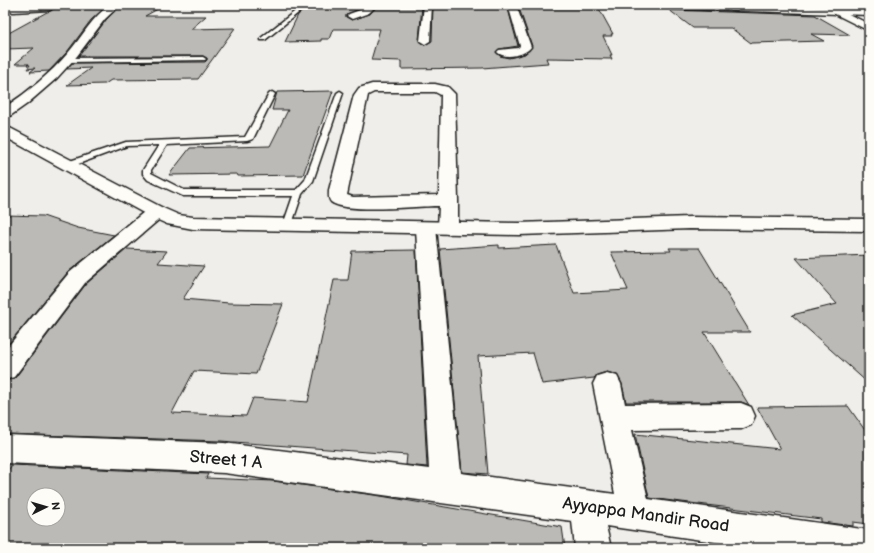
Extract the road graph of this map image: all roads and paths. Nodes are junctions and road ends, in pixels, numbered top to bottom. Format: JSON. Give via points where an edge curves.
{"nodes":[{"id":1,"x":116,"y":5,"type":"edge"},
{"id":2,"x":306,"y":5,"type":"edge"},
{"id":3,"x":373,"y":5,"type":"edge"},
{"id":4,"x":428,"y":5,"type":"edge"},
{"id":5,"x":512,"y":5,"type":"edge"},
{"id":6,"x":659,"y":5,"type":"edge"},
{"id":7,"x":670,"y":5,"type":"edge"},
{"id":8,"x":50,"y":7,"type":"edge"},
{"id":9,"x":858,"y":8,"type":"edge"},
{"id":10,"x":13,"y":9,"type":"dead end"},
{"id":11,"x":836,"y":11,"type":"junction"},
{"id":12,"x":869,"y":12,"type":"edge"},
{"id":13,"x":352,"y":16,"type":"dead end"},
{"id":14,"x":869,"y":17,"type":"edge"},
{"id":15,"x":24,"y":20,"type":"dead end"},
{"id":16,"x":869,"y":28,"type":"edge"},
{"id":17,"x":263,"y":39,"type":"dead end"},
{"id":18,"x":425,"y":41,"type":"dead end"},
{"id":19,"x":503,"y":52,"type":"dead end"},
{"id":20,"x":203,"y":59,"type":"dead end"},
{"id":21,"x":67,"y":60,"type":"junction"},
{"id":22,"x":340,"y":93,"type":"dead end"},
{"id":23,"x":272,"y":94,"type":"dead end"},
{"id":24,"x":5,"y":113,"type":"edge"},
{"id":25,"x":5,"y":131,"type":"edge"},
{"id":26,"x":164,"y":143,"type":"junction"},
{"id":27,"x":67,"y":165,"type":"junction"},
{"id":28,"x":298,"y":193,"type":"junction"},
{"id":29,"x":449,"y":200,"type":"junction"},
{"id":30,"x":156,"y":212,"type":"junction"},
{"id":31,"x":288,"y":225,"type":"junction"},
{"id":32,"x":869,"y":225,"type":"edge"},
{"id":33,"x":437,"y":228,"type":"junction"},
{"id":34,"x":5,"y":369,"type":"edge"},
{"id":35,"x":607,"y":384,"type":"dead end"},
{"id":36,"x":741,"y":416,"type":"dead end"},
{"id":37,"x":614,"y":417,"type":"junction"},
{"id":38,"x":8,"y":454,"type":"edge"},
{"id":39,"x":446,"y":487,"type":"junction"},
{"id":40,"x":586,"y":507,"type":"junction"},
{"id":41,"x":635,"y":514,"type":"junction"},
{"id":42,"x":869,"y":547,"type":"edge"},
{"id":43,"x":593,"y":548,"type":"edge"}],
"edges":[{"from":1,"to":21,"type":"street","via":[[96,22]]},
{"from":2,"to":17,"type":"lane"},
{"from":3,"to":13,"type":"street","via":[[366,11]]},
{"from":4,"to":18,"type":"street"},
{"from":5,"to":19,"type":"street","via":[[526,47]]},
{"from":6,"to":7,"type":"street"},
{"from":7,"to":11,"type":"street"},
{"from":8,"to":10,"type":"street"},
{"from":8,"to":15,"type":"street"},
{"from":9,"to":11,"type":"street"},
{"from":9,"to":12,"type":"street"},
{"from":9,"to":14,"type":"street"},
{"from":11,"to":16,"type":"street"},
{"from":20,"to":21,"type":"lane"},
{"from":21,"to":24,"type":"street","via":[[26,99]]},
{"from":22,"to":28,"type":"lane","via":[[309,181]]},
{"from":23,"to":26,"type":"lane","via":[[250,137],[246,139]]},
{"from":25,"to":27,"type":"street"},
{"from":26,"to":27,"type":"lane","via":[[122,145]]},
{"from":26,"to":28,"type":"lane","via":[[147,174],[176,191],[193,194]]},
{"from":27,"to":30,"type":"street"},
{"from":28,"to":31,"type":"lane"},
{"from":29,"to":29,"type":"street","via":[[448,94],[435,88],[372,88],[364,91],[338,198],[351,203]]},
{"from":29,"to":33,"type":"street"},
{"from":30,"to":31,"type":"street","via":[[174,220],[193,223]]},
{"from":30,"to":34,"type":"street","via":[[77,278]]},
{"from":31,"to":33,"type":"street"},
{"from":32,"to":33,"type":"street","via":[[690,223],[519,229]]},
{"from":33,"to":39,"type":"street"},
{"from":35,"to":37,"type":"street"},
{"from":36,"to":37,"type":"street"},
{"from":37,"to":41,"type":"street"},
{"from":38,"to":39,"type":"street","name":"Street 1 A","via":[[224,458]]},
{"from":39,"to":40,"type":"street","name":"Ayyappa Mandir Road"},
{"from":40,"to":41,"type":"street","name":"Ayyappa Mandir Road"},
{"from":40,"to":43,"type":"street"},
{"from":41,"to":42,"type":"street","name":"Ayyappa Mandir Road"}]}
